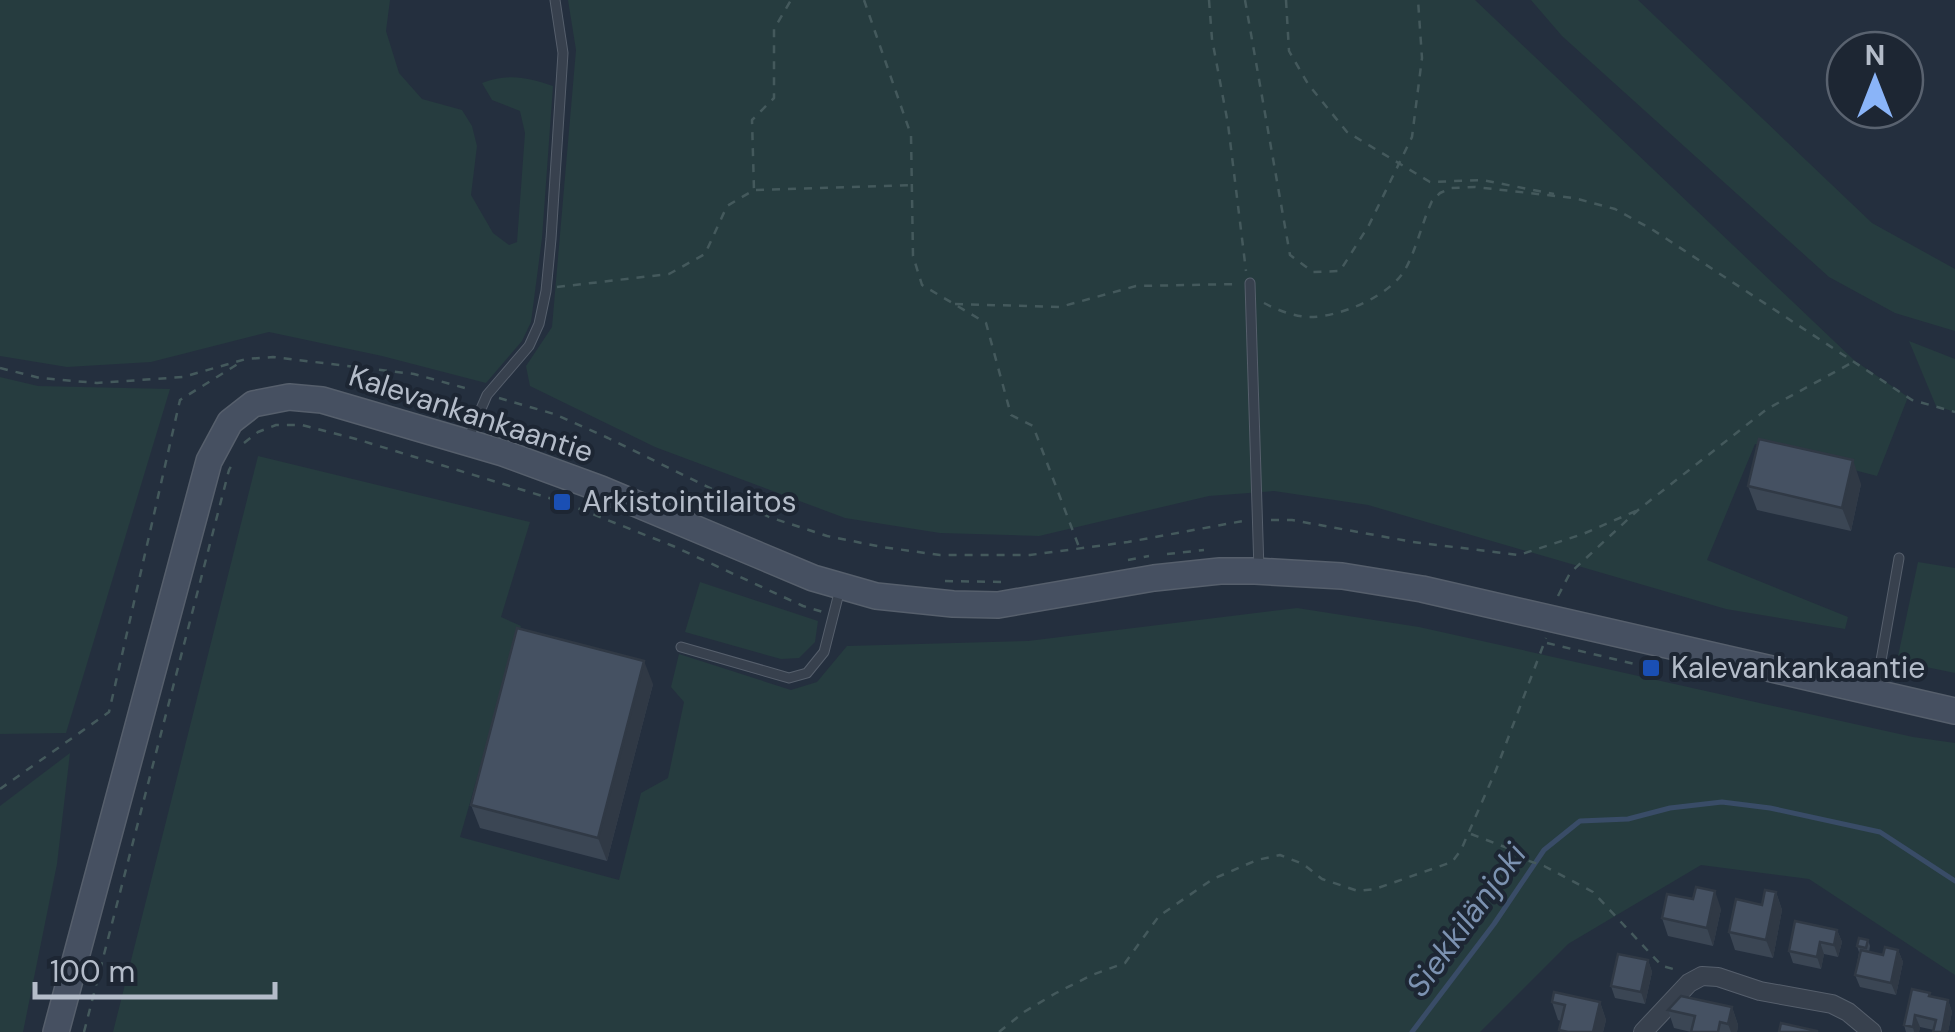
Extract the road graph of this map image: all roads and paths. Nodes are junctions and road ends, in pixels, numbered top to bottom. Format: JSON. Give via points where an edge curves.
{"nodes":[{"id":1,"x":554,"y":0,"type":"edge"},
{"id":2,"x":792,"y":0,"type":"edge"},
{"id":3,"x":864,"y":0,"type":"edge"},
{"id":4,"x":1209,"y":0,"type":"edge"},
{"id":5,"x":1246,"y":0,"type":"edge"},
{"id":6,"x":1286,"y":0,"type":"edge"},
{"id":7,"x":1418,"y":0,"type":"edge"},
{"id":8,"x":1399,"y":163,"type":"junction"},
{"id":9,"x":912,"y":185,"type":"junction"},
{"id":10,"x":754,"y":190,"type":"junction"},
{"id":11,"x":1574,"y":198,"type":"junction"},
{"id":12,"x":1250,"y":283,"type":"junction"},
{"id":13,"x":546,"y":289,"type":"junction"},
{"id":14,"x":953,"y":304,"type":"junction"},
{"id":15,"x":246,"y":358,"type":"junction"},
{"id":16,"x":1855,"y":361,"type":"junction"},
{"id":17,"x":0,"y":368,"type":"edge"},
{"id":18,"x":487,"y":394,"type":"junction"},
{"id":19,"x":1955,"y":412,"type":"edge"},
{"id":20,"x":468,"y":442,"type":"junction"},
{"id":21,"x":243,"y":443,"type":"dead end"},
{"id":22,"x":236,"y":456,"type":"dead end"},
{"id":23,"x":1638,"y":510,"type":"junction"},
{"id":24,"x":1258,"y":519,"type":"junction"},
{"id":25,"x":1079,"y":549,"type":"junction"},
{"id":26,"x":1899,"y":558,"type":"dead end"},
{"id":27,"x":1259,"y":571,"type":"junction"},
{"id":28,"x":841,"y":586,"type":"junction"},
{"id":29,"x":835,"y":615,"type":"junction"},
{"id":30,"x":1548,"y":631,"type":"junction"},
{"id":31,"x":681,"y":647,"type":"dead end"},
{"id":32,"x":1651,"y":668,"type":"dead end"},
{"id":33,"x":1874,"y":694,"type":"junction"},
{"id":34,"x":1955,"y":711,"type":"edge"},
{"id":35,"x":0,"y":789,"type":"edge"},
{"id":36,"x":1468,"y":834,"type":"junction"},
{"id":37,"x":1702,"y":976,"type":"junction"},
{"id":38,"x":56,"y":1032,"type":"edge"},
{"id":39,"x":84,"y":1032,"type":"edge"},
{"id":40,"x":999,"y":1032,"type":"edge"},
{"id":41,"x":1643,"y":1032,"type":"edge"},
{"id":42,"x":1872,"y":1032,"type":"edge"}],
"edges":[{"from":1,"to":13,"type":"lane","via":[[564,53]]},
{"from":2,"to":10,"type":"path","via":[[774,29],[774,98],[752,120]]},
{"from":3,"to":9,"type":"path","via":[[912,135]]},
{"from":4,"to":12,"type":"path"},
{"from":5,"to":8,"type":"path","via":[[1290,254],[1313,272],[1340,272]]},
{"from":6,"to":8,"type":"path","via":[[1289,51],[1308,84],[1347,132]]},
{"from":7,"to":8,"type":"path","via":[[1422,58],[1412,137]]},
{"from":8,"to":11,"type":"path","via":[[1430,182],[1482,180]]},
{"from":9,"to":10,"type":"path"},
{"from":9,"to":14,"type":"path","via":[[913,256],[922,286]]},
{"from":10,"to":13,"type":"path","via":[[727,206],[705,254],[670,274]]},
{"from":11,"to":12,"type":"path","via":[[1475,187],[1440,193],[1395,284],[1327,316],[1305,318],[1266,305]]},
{"from":11,"to":16,"type":"path","via":[[1615,209],[1653,230]]},
{"from":12,"to":14,"type":"path","via":[[1136,286],[1060,307]]},
{"from":12,"to":24,"type":"lane"},
{"from":13,"to":18,"type":"lane","via":[[529,346]]},
{"from":14,"to":25,"type":"path","via":[[986,323],[1011,416],[1032,426]]},
{"from":15,"to":17,"type":"path","via":[[183,376],[97,383]]},
{"from":15,"to":18,"type":"path","via":[[414,374]]},
{"from":15,"to":35,"type":"path","via":[[180,400],[109,712]]},
{"from":16,"to":19,"type":"path","via":[[1912,400]]},
{"from":16,"to":23,"type":"path","via":[[1766,409]]},
{"from":18,"to":20,"type":"lane"},
{"from":18,"to":25,"type":"path","via":[[554,414],[769,517],[828,536],[940,555]]},
{"from":20,"to":28,"type":"street","name":"Kalevankankaantie"},
{"from":20,"to":38,"type":"street","name":"Kalevankankaantie","via":[[322,400],[289,397],[253,404],[230,422],[209,460]]},
{"from":21,"to":29,"type":"path","via":[[276,426],[356,438],[562,502]]},
{"from":22,"to":39,"type":"path"},
{"from":23,"to":24,"type":"path","via":[[1519,556]]},
{"from":23,"to":30,"type":"path","via":[[1570,573]]},
{"from":24,"to":25,"type":"path"},
{"from":24,"to":27,"type":"lane"},
{"from":26,"to":33,"type":"lane"},
{"from":27,"to":28,"type":"street","name":"Kalevankankaantie","via":[[1154,578],[998,605],[876,596]]},
{"from":27,"to":30,"type":"street","name":"Kalevankankaantie","via":[[1386,582]]},
{"from":28,"to":29,"type":"lane"},
{"from":29,"to":31,"type":"lane","via":[[824,652],[807,674],[789,678]]},
{"from":30,"to":32,"type":"path"},
{"from":30,"to":33,"type":"street","name":"Kalevankankaantie"},
{"from":30,"to":36,"type":"path"},
{"from":33,"to":34,"type":"street","name":"Kalevankankaantie"},
{"from":36,"to":37,"type":"path","via":[[1593,892],[1662,966]]},
{"from":36,"to":40,"type":"path","via":[[1452,862],[1375,889],[1358,891],[1322,879],[1280,854],[1257,860],[1212,879],[1159,916],[1125,963],[1056,994]]},
{"from":37,"to":41,"type":"street"},
{"from":37,"to":42,"type":"street","via":[[1832,1004]]}]}
